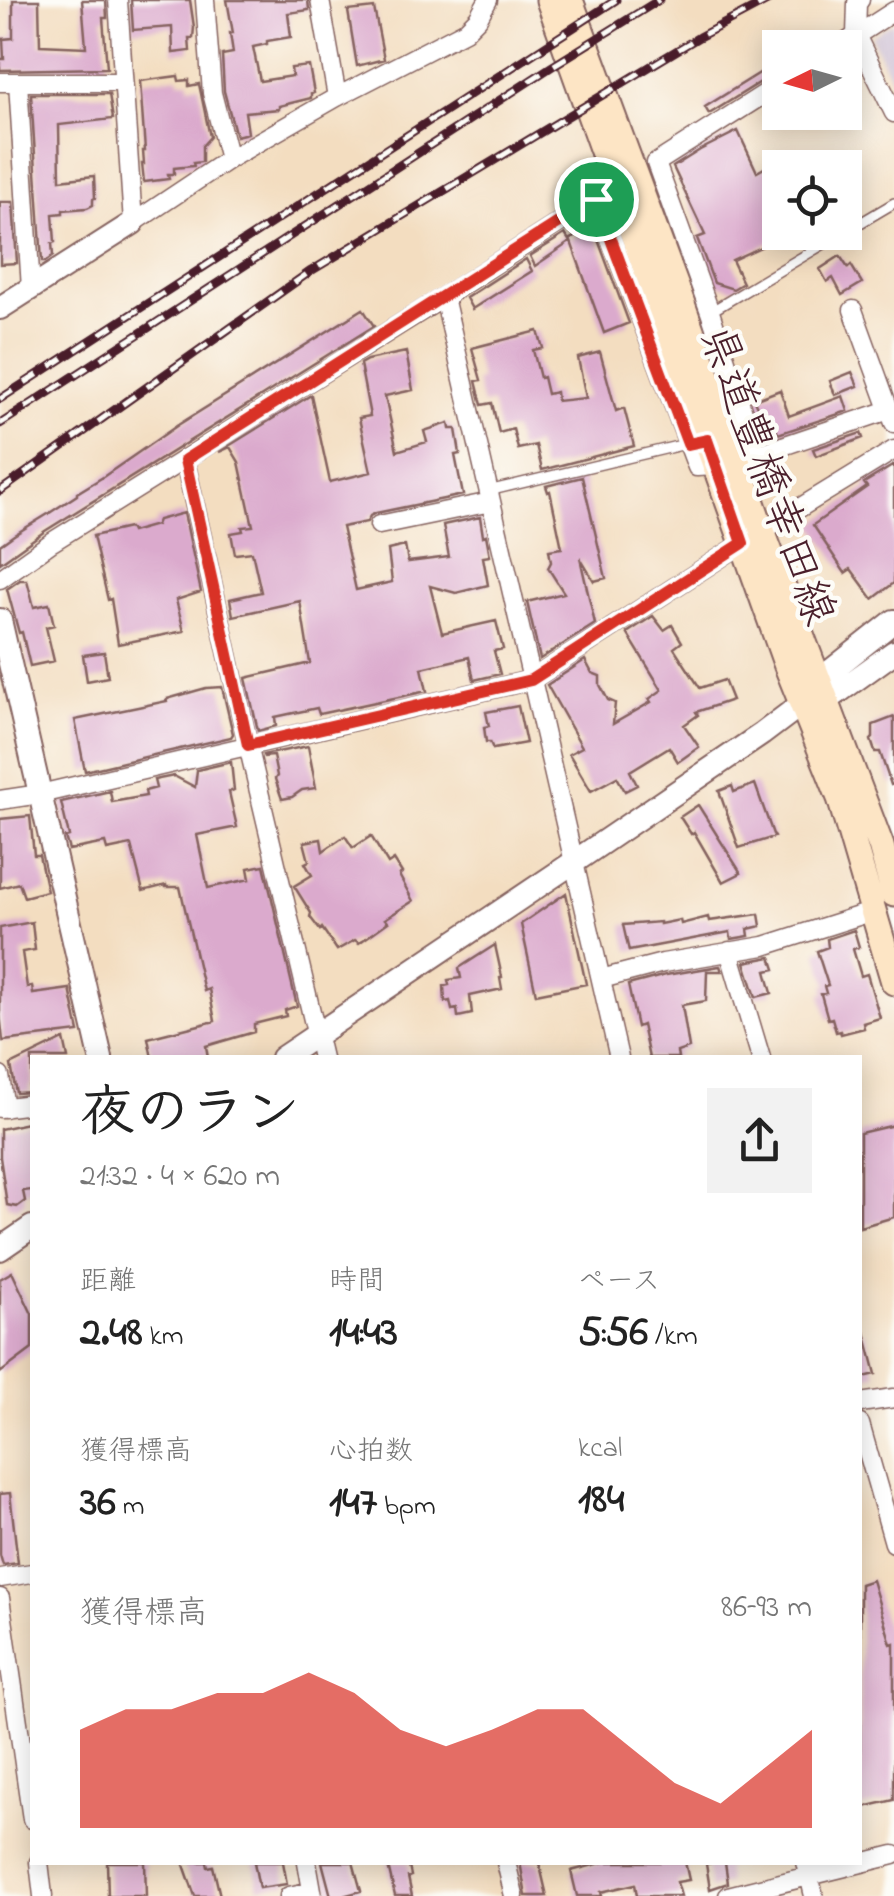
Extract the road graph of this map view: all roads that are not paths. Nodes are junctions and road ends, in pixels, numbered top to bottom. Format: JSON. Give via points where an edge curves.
{"nodes":[{"id":1,"x":118,"y":0,"type":"edge"},
{"id":2,"x":205,"y":0,"type":"edge"},
{"id":3,"x":320,"y":0,"type":"edge"},
{"id":4,"x":488,"y":0,"type":"edge"},
{"id":5,"x":549,"y":0,"type":"edge"},
{"id":6,"x":570,"y":0,"type":"edge"},
{"id":7,"x":860,"y":0,"type":"edge"},
{"id":8,"x":894,"y":11,"type":"edge"},
{"id":9,"x":856,"y":30,"type":"edge"},
{"id":10,"x":862,"y":31,"type":"edge"},
{"id":11,"x":862,"y":47,"type":"edge"},
{"id":12,"x":9,"y":82,"type":"edge"},
{"id":13,"x":123,"y":82,"type":"junction"},
{"id":14,"x":762,"y":95,"type":"edge"},
{"id":15,"x":337,"y":97,"type":"junction"},
{"id":16,"x":894,"y":113,"type":"edge"},
{"id":17,"x":229,"y":159,"type":"junction"},
{"id":18,"x":894,"y":203,"type":"edge"},
{"id":19,"x":862,"y":222,"type":"edge"},
{"id":20,"x":133,"y":224,"type":"junction"},
{"id":21,"x":815,"y":250,"type":"edge"},
{"id":22,"x":31,"y":289,"type":"junction"},
{"id":23,"x":444,"y":297,"type":"junction"},
{"id":24,"x":0,"y":308,"type":"edge"},
{"id":25,"x":854,"y":310,"type":"dead end"},
{"id":26,"x":710,"y":312,"type":"junction"},
{"id":27,"x":892,"y":416,"type":"edge"},
{"id":28,"x":698,"y":442,"type":"junction"},
{"id":29,"x":894,"y":450,"type":"edge"},
{"id":30,"x":185,"y":460,"type":"junction"},
{"id":31,"x":737,"y":461,"type":"junction"},
{"id":32,"x":490,"y":496,"type":"junction"},
{"id":33,"x":379,"y":525,"type":"dead end"},
{"id":34,"x":752,"y":537,"type":"junction"},
{"id":35,"x":0,"y":579,"type":"edge"},
{"id":36,"x":0,"y":620,"type":"edge"},
{"id":37,"x":894,"y":622,"type":"edge"},
{"id":38,"x":894,"y":652,"type":"edge"},
{"id":39,"x":531,"y":680,"type":"junction"},
{"id":40,"x":815,"y":695,"type":"junction"},
{"id":41,"x":248,"y":745,"type":"junction"},
{"id":42,"x":40,"y":794,"type":"junction"},
{"id":43,"x":0,"y":800,"type":"edge"},
{"id":44,"x":888,"y":847,"type":"edge"},
{"id":45,"x":574,"y":862,"type":"junction"},
{"id":46,"x":894,"y":894,"type":"edge"},
{"id":47,"x":874,"y":911,"type":"junction"},
{"id":48,"x":729,"y":951,"type":"junction"},
{"id":49,"x":601,"y":980,"type":"junction"},
{"id":50,"x":894,"y":982,"type":"edge"},
{"id":51,"x":317,"y":1034,"type":"junction"},
{"id":52,"x":100,"y":1055,"type":"edge"},
{"id":53,"x":286,"y":1055,"type":"edge"},
{"id":54,"x":321,"y":1055,"type":"edge"},
{"id":55,"x":618,"y":1055,"type":"edge"},
{"id":56,"x":760,"y":1055,"type":"edge"},
{"id":57,"x":0,"y":1076,"type":"edge"},
{"id":58,"x":30,"y":1104,"type":"edge"},
{"id":59,"x":2,"y":1108,"type":"edge"},
{"id":60,"x":30,"y":1228,"type":"edge"},
{"id":61,"x":0,"y":1249,"type":"edge"},
{"id":62,"x":894,"y":1398,"type":"edge"},
{"id":63,"x":862,"y":1404,"type":"edge"},
{"id":64,"x":862,"y":1431,"type":"edge"},
{"id":65,"x":894,"y":1543,"type":"edge"},
{"id":66,"x":30,"y":1573,"type":"edge"},
{"id":67,"x":0,"y":1578,"type":"edge"},
{"id":68,"x":0,"y":1598,"type":"edge"},
{"id":69,"x":30,"y":1805,"type":"edge"},
{"id":70,"x":894,"y":1855,"type":"edge"},
{"id":71,"x":862,"y":1861,"type":"edge"},
{"id":72,"x":39,"y":1865,"type":"edge"},
{"id":73,"x":308,"y":1865,"type":"edge"},
{"id":74,"x":507,"y":1865,"type":"edge"},
{"id":75,"x":837,"y":1865,"type":"edge"},
{"id":76,"x":808,"y":1870,"type":"edge"},
{"id":77,"x":313,"y":1894,"type":"edge"},
{"id":78,"x":43,"y":1896,"type":"edge"},
{"id":79,"x":289,"y":1896,"type":"edge"},
{"id":80,"x":514,"y":1896,"type":"edge"},
{"id":81,"x":728,"y":1896,"type":"edge"},
{"id":82,"x":814,"y":1896,"type":"edge"}],
"edges":[{"from":1,"to":13,"type":"street"},
{"from":2,"to":17,"type":"street","via":[[212,93]]},
{"from":3,"to":15,"type":"street"},
{"from":4,"to":15,"type":"street","via":[[465,31]]},
{"from":5,"to":28,"type":"main road","name":"県道豊橋幸田線"},
{"from":6,"to":31,"type":"main road","name":"県道豊橋幸田線"},
{"from":7,"to":9,"type":"street"},
{"from":8,"to":10,"type":"street"},
{"from":11,"to":16,"type":"street"},
{"from":12,"to":13,"type":"street"},
{"from":12,"to":22,"type":"street"},
{"from":13,"to":20,"type":"street"},
{"from":14,"to":26,"type":"street","via":[[656,163]]},
{"from":15,"to":17,"type":"street"},
{"from":17,"to":20,"type":"street"},
{"from":18,"to":19,"type":"lane"},
{"from":20,"to":22,"type":"street"},
{"from":21,"to":26,"type":"lane"},
{"from":22,"to":24,"type":"street"},
{"from":23,"to":28,"type":"street","via":[[596,199]]},
{"from":23,"to":30,"type":"street"},
{"from":23,"to":32,"type":"street"},
{"from":25,"to":27,"type":"street"},
{"from":26,"to":31,"type":"street"},
{"from":27,"to":31,"type":"street"},
{"from":28,"to":31,"type":"main road","name":"県道豊橋幸田線"},
{"from":28,"to":32,"type":"lane"},
{"from":29,"to":34,"type":"street"},
{"from":30,"to":35,"type":"street"},
{"from":30,"to":41,"type":"street"},
{"from":31,"to":34,"type":"main road","name":"県道豊橋幸田線"},
{"from":32,"to":33,"type":"street"},
{"from":32,"to":39,"type":"street"},
{"from":34,"to":39,"type":"street"},
{"from":34,"to":40,"type":"main road","name":"県道豊橋幸田線"},
{"from":36,"to":42,"type":"street"},
{"from":37,"to":40,"type":"street"},
{"from":38,"to":40,"type":"street"},
{"from":39,"to":41,"type":"street"},
{"from":39,"to":45,"type":"street"},
{"from":40,"to":44,"type":"main road","name":"県道豊橋幸田線"},
{"from":40,"to":45,"type":"street"},
{"from":40,"to":47,"type":"main road","name":"県道豊橋幸田線"},
{"from":41,"to":42,"type":"street"},
{"from":41,"to":51,"type":"street"},
{"from":42,"to":43,"type":"street"},
{"from":42,"to":52,"type":"street"},
{"from":44,"to":46,"type":"main road","name":"県道豊橋幸田線"},
{"from":45,"to":49,"type":"street"},
{"from":45,"to":51,"type":"street"},
{"from":47,"to":48,"type":"street"},
{"from":47,"to":50,"type":"main road","name":"県道豊橋幸田線"},
{"from":48,"to":49,"type":"street"},
{"from":48,"to":56,"type":"street"},
{"from":49,"to":55,"type":"street"},
{"from":51,"to":53,"type":"street"},
{"from":51,"to":54,"type":"street"},
{"from":57,"to":59,"type":"street"},
{"from":58,"to":59,"type":"street"},
{"from":60,"to":61,"type":"street"},
{"from":62,"to":63,"type":"street"},
{"from":64,"to":65,"type":"street"},
{"from":66,"to":67,"type":"street"},
{"from":68,"to":69,"type":"street"},
{"from":70,"to":71,"type":"street"},
{"from":72,"to":78,"type":"street"},
{"from":73,"to":77,"type":"street"},
{"from":74,"to":80,"type":"street"},
{"from":75,"to":76,"type":"street"},
{"from":76,"to":81,"type":"street"},
{"from":76,"to":82,"type":"street"},
{"from":77,"to":79,"type":"street"}]}
